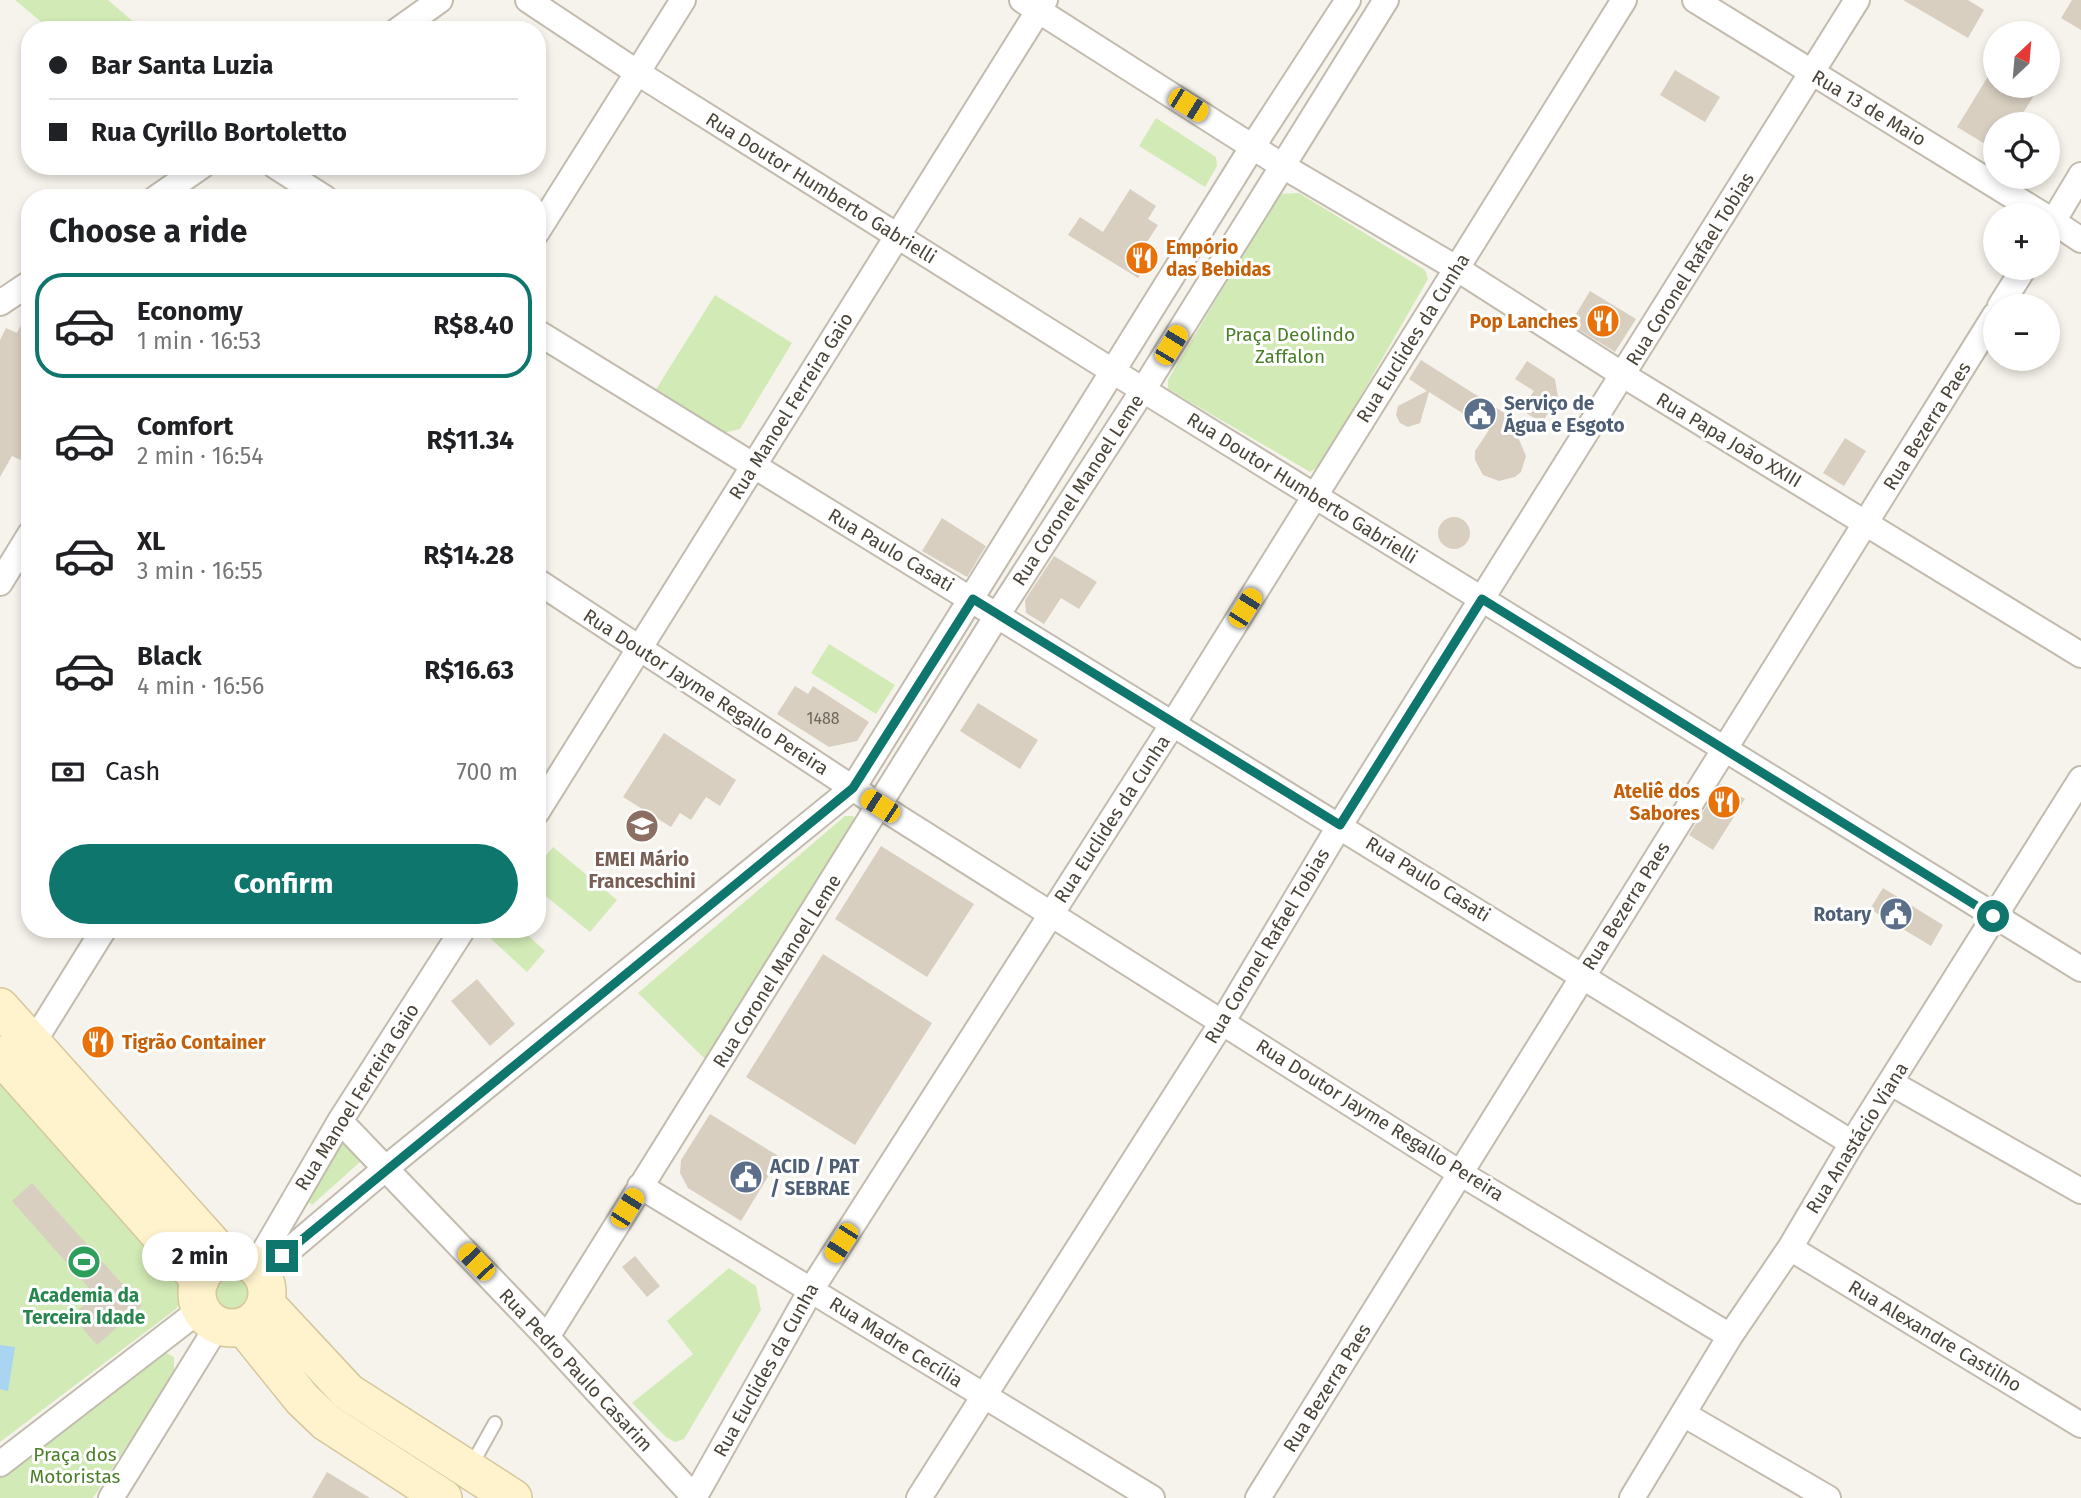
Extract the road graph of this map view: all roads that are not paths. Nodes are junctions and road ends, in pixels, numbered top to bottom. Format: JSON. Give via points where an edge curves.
{"nodes":[{"id":1,"x":440,"y":0,"type":"edge"},
{"id":2,"x":528,"y":0,"type":"edge"},
{"id":3,"x":683,"y":0,"type":"edge"},
{"id":4,"x":1348,"y":0,"type":"edge"},
{"id":5,"x":1387,"y":0,"type":"edge"},
{"id":6,"x":1624,"y":0,"type":"edge"},
{"id":7,"x":1695,"y":0,"type":"edge"},
{"id":8,"x":1857,"y":0,"type":"edge"},
{"id":9,"x":1035,"y":3,"type":"edge"},
{"id":10,"x":411,"y":21,"type":"edge"},
{"id":11,"x":638,"y":73,"type":"junction"},
{"id":12,"x":1812,"y":73,"type":"junction"},
{"id":13,"x":1253,"y":146,"type":"junction"},
{"id":14,"x":1281,"y":165,"type":"junction"},
{"id":15,"x":189,"y":175,"type":"edge"},
{"id":16,"x":289,"y":175,"type":"edge"},
{"id":17,"x":2081,"y":175,"type":"edge"},
{"id":18,"x":169,"y":189,"type":"edge"},
{"id":19,"x":311,"y":189,"type":"edge"},
{"id":20,"x":2019,"y":203,"type":"edge"},
{"id":21,"x":2060,"y":204,"type":"edge"},
{"id":22,"x":546,"y":218,"type":"edge"},
{"id":23,"x":2060,"y":228,"type":"edge"},
{"id":24,"x":896,"y":235,"type":"junction"},
{"id":25,"x":2081,"y":240,"type":"edge"},
{"id":26,"x":1455,"y":268,"type":"junction"},
{"id":27,"x":21,"y":289,"type":"edge"},
{"id":28,"x":0,"y":303,"type":"edge"},
{"id":29,"x":1983,"y":334,"type":"edge"},
{"id":30,"x":546,"y":338,"type":"edge"},
{"id":31,"x":1114,"y":372,"type":"junction"},
{"id":32,"x":1623,"y":375,"type":"junction"},
{"id":33,"x":1143,"y":390,"type":"junction"},
{"id":34,"x":753,"y":467,"type":"junction"},
{"id":35,"x":1316,"y":495,"type":"junction"},
{"id":36,"x":1867,"y":523,"type":"junction"},
{"id":37,"x":21,"y":549,"type":"edge"},
{"id":38,"x":0,"y":583,"type":"edge"},
{"id":39,"x":546,"y":588,"type":"edge"},
{"id":40,"x":973,"y":599,"type":"junction"},
{"id":41,"x":1482,"y":599,"type":"junction"},
{"id":42,"x":998,"y":614,"type":"junction"},
{"id":43,"x":642,"y":648,"type":"junction"},
{"id":44,"x":2081,"y":654,"type":"edge"},
{"id":45,"x":1174,"y":722,"type":"junction"},
{"id":46,"x":1725,"y":749,"type":"junction"},
{"id":47,"x":2081,"y":779,"type":"edge"},
{"id":48,"x":853,"y":788,"type":"junction"},
{"id":49,"x":546,"y":798,"type":"edge"},
{"id":50,"x":880,"y":806,"type":"junction"},
{"id":51,"x":1340,"y":825,"type":"junction"},
{"id":52,"x":1051,"y":915,"type":"junction"},
{"id":53,"x":1993,"y":916,"type":"junction"},
{"id":54,"x":98,"y":938,"type":"edge"},
{"id":55,"x":457,"y":938,"type":"edge"},
{"id":56,"x":2081,"y":968,"type":"edge"},
{"id":57,"x":1583,"y":975,"type":"junction"},
{"id":58,"x":0,"y":1007,"type":"edge"},
{"id":59,"x":1223,"y":1021,"type":"junction"},
{"id":60,"x":16,"y":1057,"type":"edge"},
{"id":61,"x":1891,"y":1083,"type":"junction"},
{"id":62,"x":340,"y":1122,"type":"junction"},
{"id":63,"x":1852,"y":1143,"type":"junction"},
{"id":64,"x":386,"y":1168,"type":"junction"},
{"id":65,"x":1460,"y":1173,"type":"junction"},
{"id":66,"x":2079,"y":1184,"type":"edge"},
{"id":67,"x":640,"y":1186,"type":"junction"},
{"id":68,"x":1790,"y":1248,"type":"junction"},
{"id":69,"x":811,"y":1290,"type":"junction"},
{"id":70,"x":234,"y":1293,"type":"junction"},
{"id":71,"x":1730,"y":1336,"type":"junction"},
{"id":72,"x":547,"y":1337,"type":"junction"},
{"id":73,"x":983,"y":1396,"type":"junction"},
{"id":74,"x":1685,"y":1415,"type":"junction"},
{"id":75,"x":495,"y":1423,"type":"dead end"},
{"id":76,"x":2081,"y":1425,"type":"edge"},
{"id":77,"x":0,"y":1464,"type":"edge"},
{"id":78,"x":461,"y":1484,"type":"edge"},
{"id":79,"x":111,"y":1498,"type":"edge"},
{"id":80,"x":443,"y":1498,"type":"edge"},
{"id":81,"x":513,"y":1498,"type":"edge"},
{"id":82,"x":695,"y":1498,"type":"edge"},
{"id":83,"x":919,"y":1498,"type":"edge"},
{"id":84,"x":1152,"y":1498,"type":"edge"},
{"id":85,"x":1258,"y":1498,"type":"edge"},
{"id":86,"x":1632,"y":1498,"type":"edge"},
{"id":87,"x":1828,"y":1498,"type":"edge"}],
"edges":[{"from":1,"to":10,"type":"street"},
{"from":2,"to":11,"type":"street","name":"Rua Doutor Humberto Gabrielli"},
{"from":3,"to":11,"type":"street"},
{"from":4,"to":13,"type":"street","name":"Rua Coronel Manoel Leme"},
{"from":5,"to":14,"type":"street","name":"Rua Coronel Manoel Leme"},
{"from":6,"to":26,"type":"street","name":"Rua Euclides da Cunha"},
{"from":7,"to":12,"type":"street","name":"Rua 13 de Maio"},
{"from":8,"to":12,"type":"street","name":"Rua Coronel Rafael Tobias"},
{"from":9,"to":13,"type":"street","name":"Rua Papa João XXIII"},
{"from":9,"to":24,"type":"street","name":"Rua Manoel Ferreira Gaio"},
{"from":11,"to":22,"type":"street"},
{"from":11,"to":24,"type":"street","name":"Rua Doutor Humberto Gabrielli"},
{"from":12,"to":20,"type":"street","name":"Rua 13 de Maio"},
{"from":12,"to":32,"type":"street","name":"Rua Coronel Rafael Tobias"},
{"from":13,"to":14,"type":"street","name":"Rua Papa João XXIII"},
{"from":13,"to":31,"type":"street","name":"Rua Coronel Manoel Leme"},
{"from":14,"to":26,"type":"street","name":"Rua Papa João XXIII"},
{"from":14,"to":33,"type":"street","name":"Rua Coronel Manoel Leme"},
{"from":15,"to":18,"type":"street"},
{"from":16,"to":19,"type":"street"},
{"from":17,"to":21,"type":"street"},
{"from":23,"to":25,"type":"street","name":"Rua 13 de Maio"},
{"from":24,"to":31,"type":"street","name":"Rua Doutor Humberto Gabrielli"},
{"from":24,"to":34,"type":"street","name":"Rua Manoel Ferreira Gaio"},
{"from":26,"to":32,"type":"street","name":"Rua Papa João XXIII"},
{"from":26,"to":35,"type":"street","name":"Rua Euclides da Cunha"},
{"from":27,"to":28,"type":"street"},
{"from":29,"to":36,"type":"street","name":"Rua Bezerra Paes"},
{"from":30,"to":34,"type":"street","name":"Rua Paulo Casati"},
{"from":31,"to":33,"type":"street","name":"Rua Doutor Humberto Gabrielli"},
{"from":31,"to":40,"type":"street","name":"Rua Coronel Manoel Leme"},
{"from":32,"to":36,"type":"street","name":"Rua Papa João XXIII"},
{"from":32,"to":41,"type":"street","name":"Rua Coronel Rafael Tobias"},
{"from":33,"to":35,"type":"street","name":"Rua Doutor Humberto Gabrielli"},
{"from":33,"to":42,"type":"street","name":"Rua Coronel Manoel Leme"},
{"from":34,"to":40,"type":"street","name":"Rua Paulo Casati"},
{"from":34,"to":43,"type":"street","name":"Rua Manoel Ferreira Gaio"},
{"from":35,"to":41,"type":"street","name":"Rua Doutor Humberto Gabrielli"},
{"from":35,"to":45,"type":"street","name":"Rua Euclides da Cunha"},
{"from":36,"to":44,"type":"street","name":"Rua Papa João XXIII"},
{"from":36,"to":46,"type":"street","name":"Rua Bezerra Paes"},
{"from":37,"to":38,"type":"street"},
{"from":39,"to":43,"type":"street","name":"Rua Doutor Jayme Regallo Pereira"},
{"from":40,"to":42,"type":"street","name":"Rua Paulo Casati"},
{"from":40,"to":48,"type":"street","name":"Rua Coronel Manoel Leme"},
{"from":41,"to":46,"type":"street","name":"Rua Doutor Humberto Gabrielli"},
{"from":41,"to":51,"type":"street","name":"Rua Coronel Rafael Tobias"},
{"from":42,"to":45,"type":"street","name":"Rua Paulo Casati"},
{"from":42,"to":50,"type":"street","name":"Rua Coronel Manoel Leme"},
{"from":43,"to":48,"type":"street","name":"Rua Doutor Jayme Regallo Pereira"},
{"from":43,"to":49,"type":"street","name":"Rua Manoel Ferreira Gaio"},
{"from":45,"to":51,"type":"street","name":"Rua Paulo Casati"},
{"from":45,"to":52,"type":"street","name":"Rua Euclides da Cunha"},
{"from":46,"to":53,"type":"street","name":"Rua Doutor Humberto Gabrielli"},
{"from":46,"to":57,"type":"street","name":"Rua Bezerra Paes"},
{"from":47,"to":53,"type":"street","name":"Rua Anastácio Viana"},
{"from":48,"to":50,"type":"street","name":"Rua Doutor Jayme Regallo Pereira"},
{"from":48,"to":64,"type":"street","name":"Rua Coronel Manoel Leme"},
{"from":50,"to":52,"type":"street","name":"Rua Doutor Jayme Regallo Pereira"},
{"from":50,"to":67,"type":"street","name":"Rua Coronel Manoel Leme"},
{"from":51,"to":57,"type":"street","name":"Rua Paulo Casati"},
{"from":51,"to":59,"type":"street","name":"Rua Coronel Rafael Tobias"},
{"from":52,"to":59,"type":"street","name":"Rua Doutor Jayme Regallo Pereira"},
{"from":52,"to":69,"type":"street","name":"Rua Euclides da Cunha"},
{"from":53,"to":56,"type":"street","name":"Rua Doutor Humberto Gabrielli"},
{"from":53,"to":61,"type":"street","name":"Rua Anastácio Viana"},
{"from":54,"to":60,"type":"street"},
{"from":55,"to":62,"type":"street","name":"Rua Manoel Ferreira Gaio"},
{"from":57,"to":63,"type":"street","name":"Rua Paulo Casati"},
{"from":57,"to":65,"type":"street","name":"Rua Bezerra Paes"},
{"from":58,"to":60,"type":"main road"},
{"from":59,"to":65,"type":"street","name":"Rua Doutor Jayme Regallo Pereira"},
{"from":59,"to":73,"type":"street","name":"Rua Coronel Rafael Tobias"},
{"from":60,"to":70,"type":"main road"},
{"from":61,"to":63,"type":"street","name":"Rua Anastácio Viana"},
{"from":61,"to":66,"type":"street"},
{"from":62,"to":64,"type":"street","name":"Rua Pedro Paulo Casarim"},
{"from":62,"to":70,"type":"street","name":"Rua Manoel Ferreira Gaio"},
{"from":63,"to":68,"type":"street","name":"Rua Anastácio Viana"},
{"from":64,"to":70,"type":"street","name":"Rua Coronel Manoel Leme"},
{"from":64,"to":72,"type":"street","name":"Rua Pedro Paulo Casarim"},
{"from":65,"to":71,"type":"street","name":"Rua Doutor Jayme Regallo Pereira"},
{"from":65,"to":85,"type":"street","name":"Rua Bezerra Paes"},
{"from":67,"to":69,"type":"street","name":"Rua Madre Cecília"},
{"from":67,"to":72,"type":"street","name":"Rua Coronel Manoel Leme"},
{"from":68,"to":71,"type":"street","name":"Rua Anastácio Viana"},
{"from":68,"to":76,"type":"street","name":"Rua Alexandre Castilho"},
{"from":69,"to":73,"type":"street","name":"Rua Madre Cecília"},
{"from":69,"to":82,"type":"street","name":"Rua Euclides da Cunha"},
{"from":70,"to":77,"type":"street","name":"Rua Coronel Manoel Leme"},
{"from":70,"to":78,"type":"main road"},
{"from":70,"to":79,"type":"street","name":"Rua Manoel Ferreira Gaio"},
{"from":70,"to":80,"type":"main road","via":[[302,1399],[326,1422]]},
{"from":71,"to":74,"type":"street","name":"Rua Anastácio Viana"},
{"from":72,"to":82,"type":"street","name":"Rua Pedro Paulo Casarim"},
{"from":73,"to":83,"type":"street","name":"Rua Coronel Rafael Tobias"},
{"from":73,"to":84,"type":"street","name":"Rua Madre Cecília"},
{"from":74,"to":86,"type":"street","name":"Rua Anastácio Viana"},
{"from":74,"to":87,"type":"street"},
{"from":75,"to":78,"type":"lane"},
{"from":78,"to":81,"type":"main road"}]}
